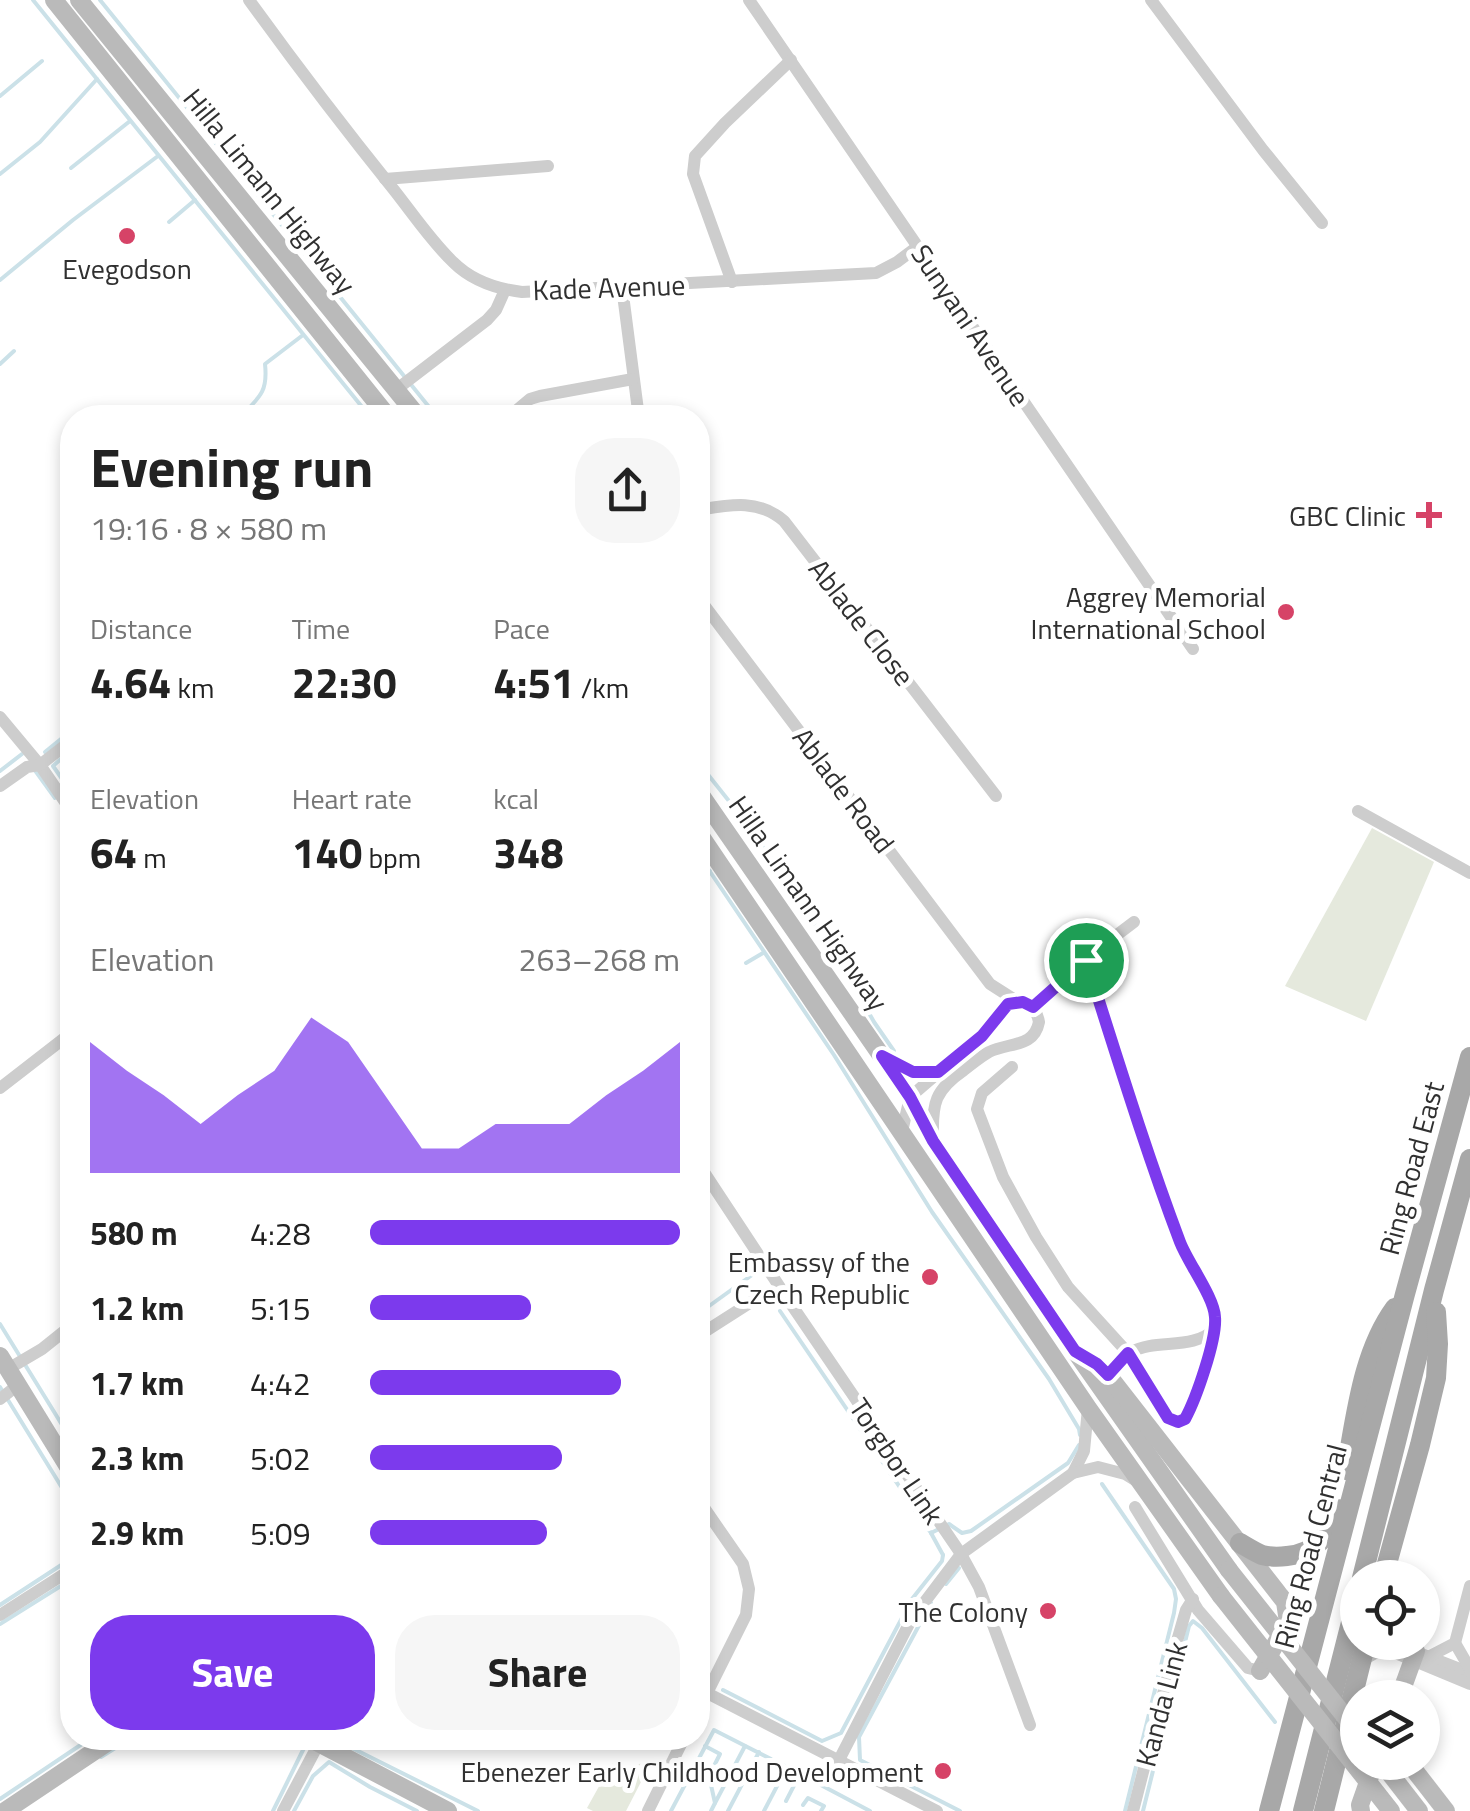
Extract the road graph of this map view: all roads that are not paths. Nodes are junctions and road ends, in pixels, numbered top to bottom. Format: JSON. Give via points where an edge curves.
{"nodes":[{"id":1,"x":54,"y":0,"type":"edge"},
{"id":2,"x":79,"y":0,"type":"edge"},
{"id":3,"x":249,"y":0,"type":"edge"},
{"id":4,"x":749,"y":0,"type":"edge"},
{"id":5,"x":1152,"y":0,"type":"edge"},
{"id":6,"x":792,"y":60,"type":"junction"},
{"id":7,"x":548,"y":166,"type":"dead end"},
{"id":8,"x":385,"y":178,"type":"junction"},
{"id":9,"x":1322,"y":223,"type":"dead end"},
{"id":10,"x":917,"y":247,"type":"junction"},
{"id":11,"x":732,"y":282,"type":"junction"},
{"id":12,"x":622,"y":288,"type":"junction"},
{"id":13,"x":505,"y":290,"type":"junction"},
{"id":14,"x":633,"y":379,"type":"junction"},
{"id":15,"x":397,"y":389,"type":"junction"},
{"id":16,"x":379,"y":405,"type":"edge"},
{"id":17,"x":409,"y":405,"type":"edge"},
{"id":18,"x":523,"y":405,"type":"edge"},
{"id":19,"x":637,"y":405,"type":"edge"},
{"id":20,"x":710,"y":508,"type":"edge"},
{"id":21,"x":710,"y":613,"type":"edge"},
{"id":22,"x":1193,"y":649,"type":"dead end"},
{"id":23,"x":0,"y":717,"type":"edge"},
{"id":24,"x":60,"y":749,"type":"edge"},
{"id":25,"x":40,"y":765,"type":"junction"},
{"id":26,"x":0,"y":786,"type":"edge"},
{"id":27,"x":60,"y":794,"type":"edge"},
{"id":28,"x":996,"y":796,"type":"dead end"},
{"id":29,"x":710,"y":808,"type":"edge"},
{"id":30,"x":1358,"y":811,"type":"dead end"},
{"id":31,"x":710,"y":850,"type":"edge"},
{"id":32,"x":1470,"y":874,"type":"edge"},
{"id":33,"x":1134,"y":922,"type":"dead end"},
{"id":34,"x":1086,"y":960,"type":"junction"},
{"id":35,"x":990,"y":984,"type":"junction"},
{"id":36,"x":1018,"y":1002,"type":"junction"},
{"id":37,"x":1033,"y":1007,"type":"junction"},
{"id":38,"x":996,"y":1018,"type":"junction"},
{"id":39,"x":60,"y":1042,"type":"edge"},
{"id":40,"x":882,"y":1056,"type":"junction"},
{"id":41,"x":1470,"y":1057,"type":"edge"},
{"id":42,"x":1012,"y":1067,"type":"dead end"},
{"id":43,"x":938,"y":1072,"type":"junction"},
{"id":44,"x":0,"y":1088,"type":"edge"},
{"id":45,"x":910,"y":1097,"type":"junction"},
{"id":46,"x":901,"y":1136,"type":"junction"},
{"id":47,"x":933,"y":1141,"type":"junction"},
{"id":48,"x":1470,"y":1158,"type":"edge"},
{"id":49,"x":710,"y":1181,"type":"edge"},
{"id":50,"x":1434,"y":1290,"type":"junction"},
{"id":51,"x":1404,"y":1294,"type":"junction"},
{"id":52,"x":791,"y":1304,"type":"junction"},
{"id":53,"x":710,"y":1328,"type":"edge"},
{"id":54,"x":1215,"y":1330,"type":"junction"},
{"id":55,"x":60,"y":1335,"type":"edge"},
{"id":56,"x":1075,"y":1351,"type":"junction"},
{"id":57,"x":1128,"y":1353,"type":"junction"},
{"id":58,"x":9,"y":1370,"type":"edge"},
{"id":59,"x":1108,"y":1375,"type":"junction"},
{"id":60,"x":0,"y":1399,"type":"edge"},
{"id":61,"x":1088,"y":1408,"type":"junction"},
{"id":62,"x":60,"y":1453,"type":"edge"},
{"id":63,"x":1074,"y":1473,"type":"junction"},
{"id":64,"x":1139,"y":1482,"type":"junction"},
{"id":65,"x":1135,"y":1507,"type":"dead end"},
{"id":66,"x":710,"y":1517,"type":"edge"},
{"id":67,"x":1240,"y":1543,"type":"junction"},
{"id":68,"x":960,"y":1554,"type":"junction"},
{"id":69,"x":1366,"y":1560,"type":"edge"},
{"id":70,"x":1389,"y":1560,"type":"edge"},
{"id":71,"x":60,"y":1576,"type":"edge"},
{"id":72,"x":1470,"y":1586,"type":"edge"},
{"id":73,"x":1192,"y":1600,"type":"junction"},
{"id":74,"x":0,"y":1616,"type":"edge"},
{"id":75,"x":1455,"y":1643,"type":"junction"},
{"id":76,"x":1440,"y":1649,"type":"edge"},
{"id":77,"x":1341,"y":1660,"type":"edge"},
{"id":78,"x":1361,"y":1660,"type":"edge"},
{"id":79,"x":1427,"y":1660,"type":"edge"},
{"id":80,"x":1433,"y":1660,"type":"edge"},
{"id":81,"x":1260,"y":1671,"type":"joint"},
{"id":82,"x":1470,"y":1671,"type":"edge"},
{"id":83,"x":1470,"y":1684,"type":"edge"},
{"id":84,"x":710,"y":1686,"type":"edge"},
{"id":85,"x":710,"y":1694,"type":"edge"},
{"id":86,"x":1340,"y":1710,"type":"edge"},
{"id":87,"x":1030,"y":1725,"type":"dead end"},
{"id":88,"x":96,"y":1750,"type":"edge"},
{"id":89,"x":310,"y":1750,"type":"edge"},
{"id":90,"x":333,"y":1750,"type":"edge"},
{"id":91,"x":678,"y":1750,"type":"edge"},
{"id":92,"x":839,"y":1760,"type":"junction"},
{"id":93,"x":1370,"y":1780,"type":"edge"},
{"id":94,"x":1393,"y":1780,"type":"edge"},
{"id":95,"x":1422,"y":1780,"type":"edge"},
{"id":96,"x":5,"y":1811,"type":"edge"},
{"id":97,"x":283,"y":1811,"type":"edge"},
{"id":98,"x":448,"y":1811,"type":"edge"},
{"id":99,"x":648,"y":1811,"type":"edge"},
{"id":100,"x":937,"y":1811,"type":"edge"},
{"id":101,"x":1133,"y":1811,"type":"edge"},
{"id":102,"x":1269,"y":1811,"type":"edge"},
{"id":103,"x":1303,"y":1811,"type":"edge"},
{"id":104,"x":1324,"y":1811,"type":"edge"},
{"id":105,"x":1361,"y":1811,"type":"edge"},
{"id":106,"x":1392,"y":1811,"type":"edge"},
{"id":107,"x":1418,"y":1811,"type":"edge"},
{"id":108,"x":1446,"y":1811,"type":"edge"}],
"edges":[{"from":1,"to":16,"type":"main road","name":"Hilla Limann Highway"},
{"from":2,"to":15,"type":"main road","name":"Hilla Limann Highway"},
{"from":3,"to":8,"type":"street","name":"Kade Avenue"},
{"from":4,"to":6,"type":"street","name":"Sunyani Avenue"},
{"from":5,"to":9,"type":"street"},
{"from":6,"to":10,"type":"street","name":"Sunyani Avenue"},
{"from":6,"to":11,"type":"street","via":[[695,156],[693,174]]},
{"from":7,"to":8,"type":"street"},
{"from":8,"to":13,"type":"street","name":"Kade Avenue","via":[[454,264]]},
{"from":10,"to":11,"type":"street","name":"Kade Avenue","via":[[876,273]]},
{"from":10,"to":22,"type":"street","name":"Sunyani Avenue"},
{"from":11,"to":12,"type":"street","name":"Kade Avenue"},
{"from":12,"to":13,"type":"street","name":"Kade Avenue"},
{"from":12,"to":14,"type":"street"},
{"from":13,"to":15,"type":"street","via":[[488,320]]},
{"from":14,"to":18,"type":"street"},
{"from":14,"to":19,"type":"street"},
{"from":15,"to":17,"type":"main road","name":"Hilla Limann Highway"},
{"from":20,"to":28,"type":"street","name":"Ablade Close","via":[[760,506],[784,521]]},
{"from":21,"to":35,"type":"street","name":"Ablade Road"},
{"from":23,"to":25,"type":"street"},
{"from":24,"to":25,"type":"street"},
{"from":25,"to":26,"type":"street"},
{"from":25,"to":27,"type":"street"},
{"from":29,"to":40,"type":"main road","name":"Hilla Limann Highway"},
{"from":30,"to":32,"type":"street"},
{"from":31,"to":46,"type":"main road","name":"Hilla Limann Highway"},
{"from":33,"to":34,"type":"street"},
{"from":34,"to":37,"type":"street"},
{"from":34,"to":54,"type":"street","via":[[1182,1247],[1216,1313]]},
{"from":35,"to":36,"type":"street","name":"Ablade Road"},
{"from":35,"to":38,"type":"street","name":"Ablade Road"},
{"from":36,"to":37,"type":"street","name":"Ablade Road"},
{"from":36,"to":38,"type":"street"},
{"from":37,"to":47,"type":"street","via":[[1039,1022],[1033,1037],[992,1051],[938,1093]]},
{"from":38,"to":43,"type":"street"},
{"from":39,"to":44,"type":"street"},
{"from":40,"to":43,"type":"main road","via":[[913,1072]]},
{"from":40,"to":45,"type":"main road","name":"Hilla Limann Highway"},
{"from":41,"to":51,"type":"main road","name":"Ring Road East"},
{"from":42,"to":57,"type":"street","via":[[978,1101],[986,1136],[1068,1287]]},
{"from":43,"to":45,"type":"street"},
{"from":45,"to":46,"type":"street"},
{"from":45,"to":47,"type":"main road","name":"Hilla Limann Highway"},
{"from":46,"to":61,"type":"main road","name":"Hilla Limann Highway"},
{"from":47,"to":56,"type":"main road","name":"Hilla Limann Highway"},
{"from":48,"to":50,"type":"main road","name":"Ring Road Central"},
{"from":49,"to":52,"type":"street","name":"Torgbor Link"},
{"from":50,"to":69,"type":"main road","name":"Ring Road Central"},
{"from":50,"to":70,"type":"main road","via":[[1436,1378]]},
{"from":51,"to":67,"type":"main road","via":[[1373,1349],[1330,1529],[1312,1550],[1295,1555],[1261,1554]]},
{"from":51,"to":102,"type":"main road","name":"Ring Road Central"},
{"from":52,"to":53,"type":"street","via":[[776,1295],[759,1297]]},
{"from":52,"to":68,"type":"street","name":"Torgbor Link"},
{"from":54,"to":57,"type":"street","via":[[1201,1340]]},
{"from":54,"to":57,"type":"street","via":[[1193,1404],[1178,1422],[1168,1418]]},
{"from":55,"to":58,"type":"street"},
{"from":56,"to":59,"type":"main road"},
{"from":56,"to":86,"type":"main road","name":"Hilla Limann Highway","bridge":true,"via":[[1229,1570]]},
{"from":57,"to":59,"type":"street"},
{"from":58,"to":60,"type":"street"},
{"from":58,"to":62,"type":"main road"},
{"from":59,"to":67,"type":"main road"},
{"from":61,"to":63,"type":"street"},
{"from":61,"to":64,"type":"main road","name":"Hilla Limann Highway"},
{"from":63,"to":64,"type":"street","via":[[1098,1468]]},
{"from":63,"to":68,"type":"street"},
{"from":64,"to":106,"type":"main road","name":"Hilla Limann Highway","bridge":true},
{"from":65,"to":73,"type":"street"},
{"from":66,"to":84,"type":"street","via":[[742,1564],[749,1589],[746,1616]]},
{"from":67,"to":81,"type":"main road","via":[[1287,1610],[1288,1622]]},
{"from":68,"to":87,"type":"street","name":"Torgbor Link","via":[[979,1587]]},
{"from":68,"to":92,"type":"street","via":[[911,1620]]},
{"from":71,"to":74,"type":"street"},
{"from":72,"to":75,"type":"street"},
{"from":73,"to":81,"type":"street","via":[[1248,1668]]},
{"from":73,"to":101,"type":"street","name":"Kanda Link"},
{"from":75,"to":76,"type":"street"},
{"from":75,"to":82,"type":"street"},
{"from":77,"to":103,"type":"main road"},
{"from":78,"to":104,"type":"main road"},
{"from":79,"to":83,"type":"street"},
{"from":80,"to":82,"type":"street"},
{"from":85,"to":92,"type":"street"},
{"from":88,"to":96,"type":"main road"},
{"from":89,"to":97,"type":"street"},
{"from":90,"to":98,"type":"main road"},
{"from":91,"to":99,"type":"street"},
{"from":92,"to":100,"type":"street"},
{"from":93,"to":105,"type":"main road"},
{"from":94,"to":107,"type":"main road"},
{"from":95,"to":108,"type":"main road"}]}
